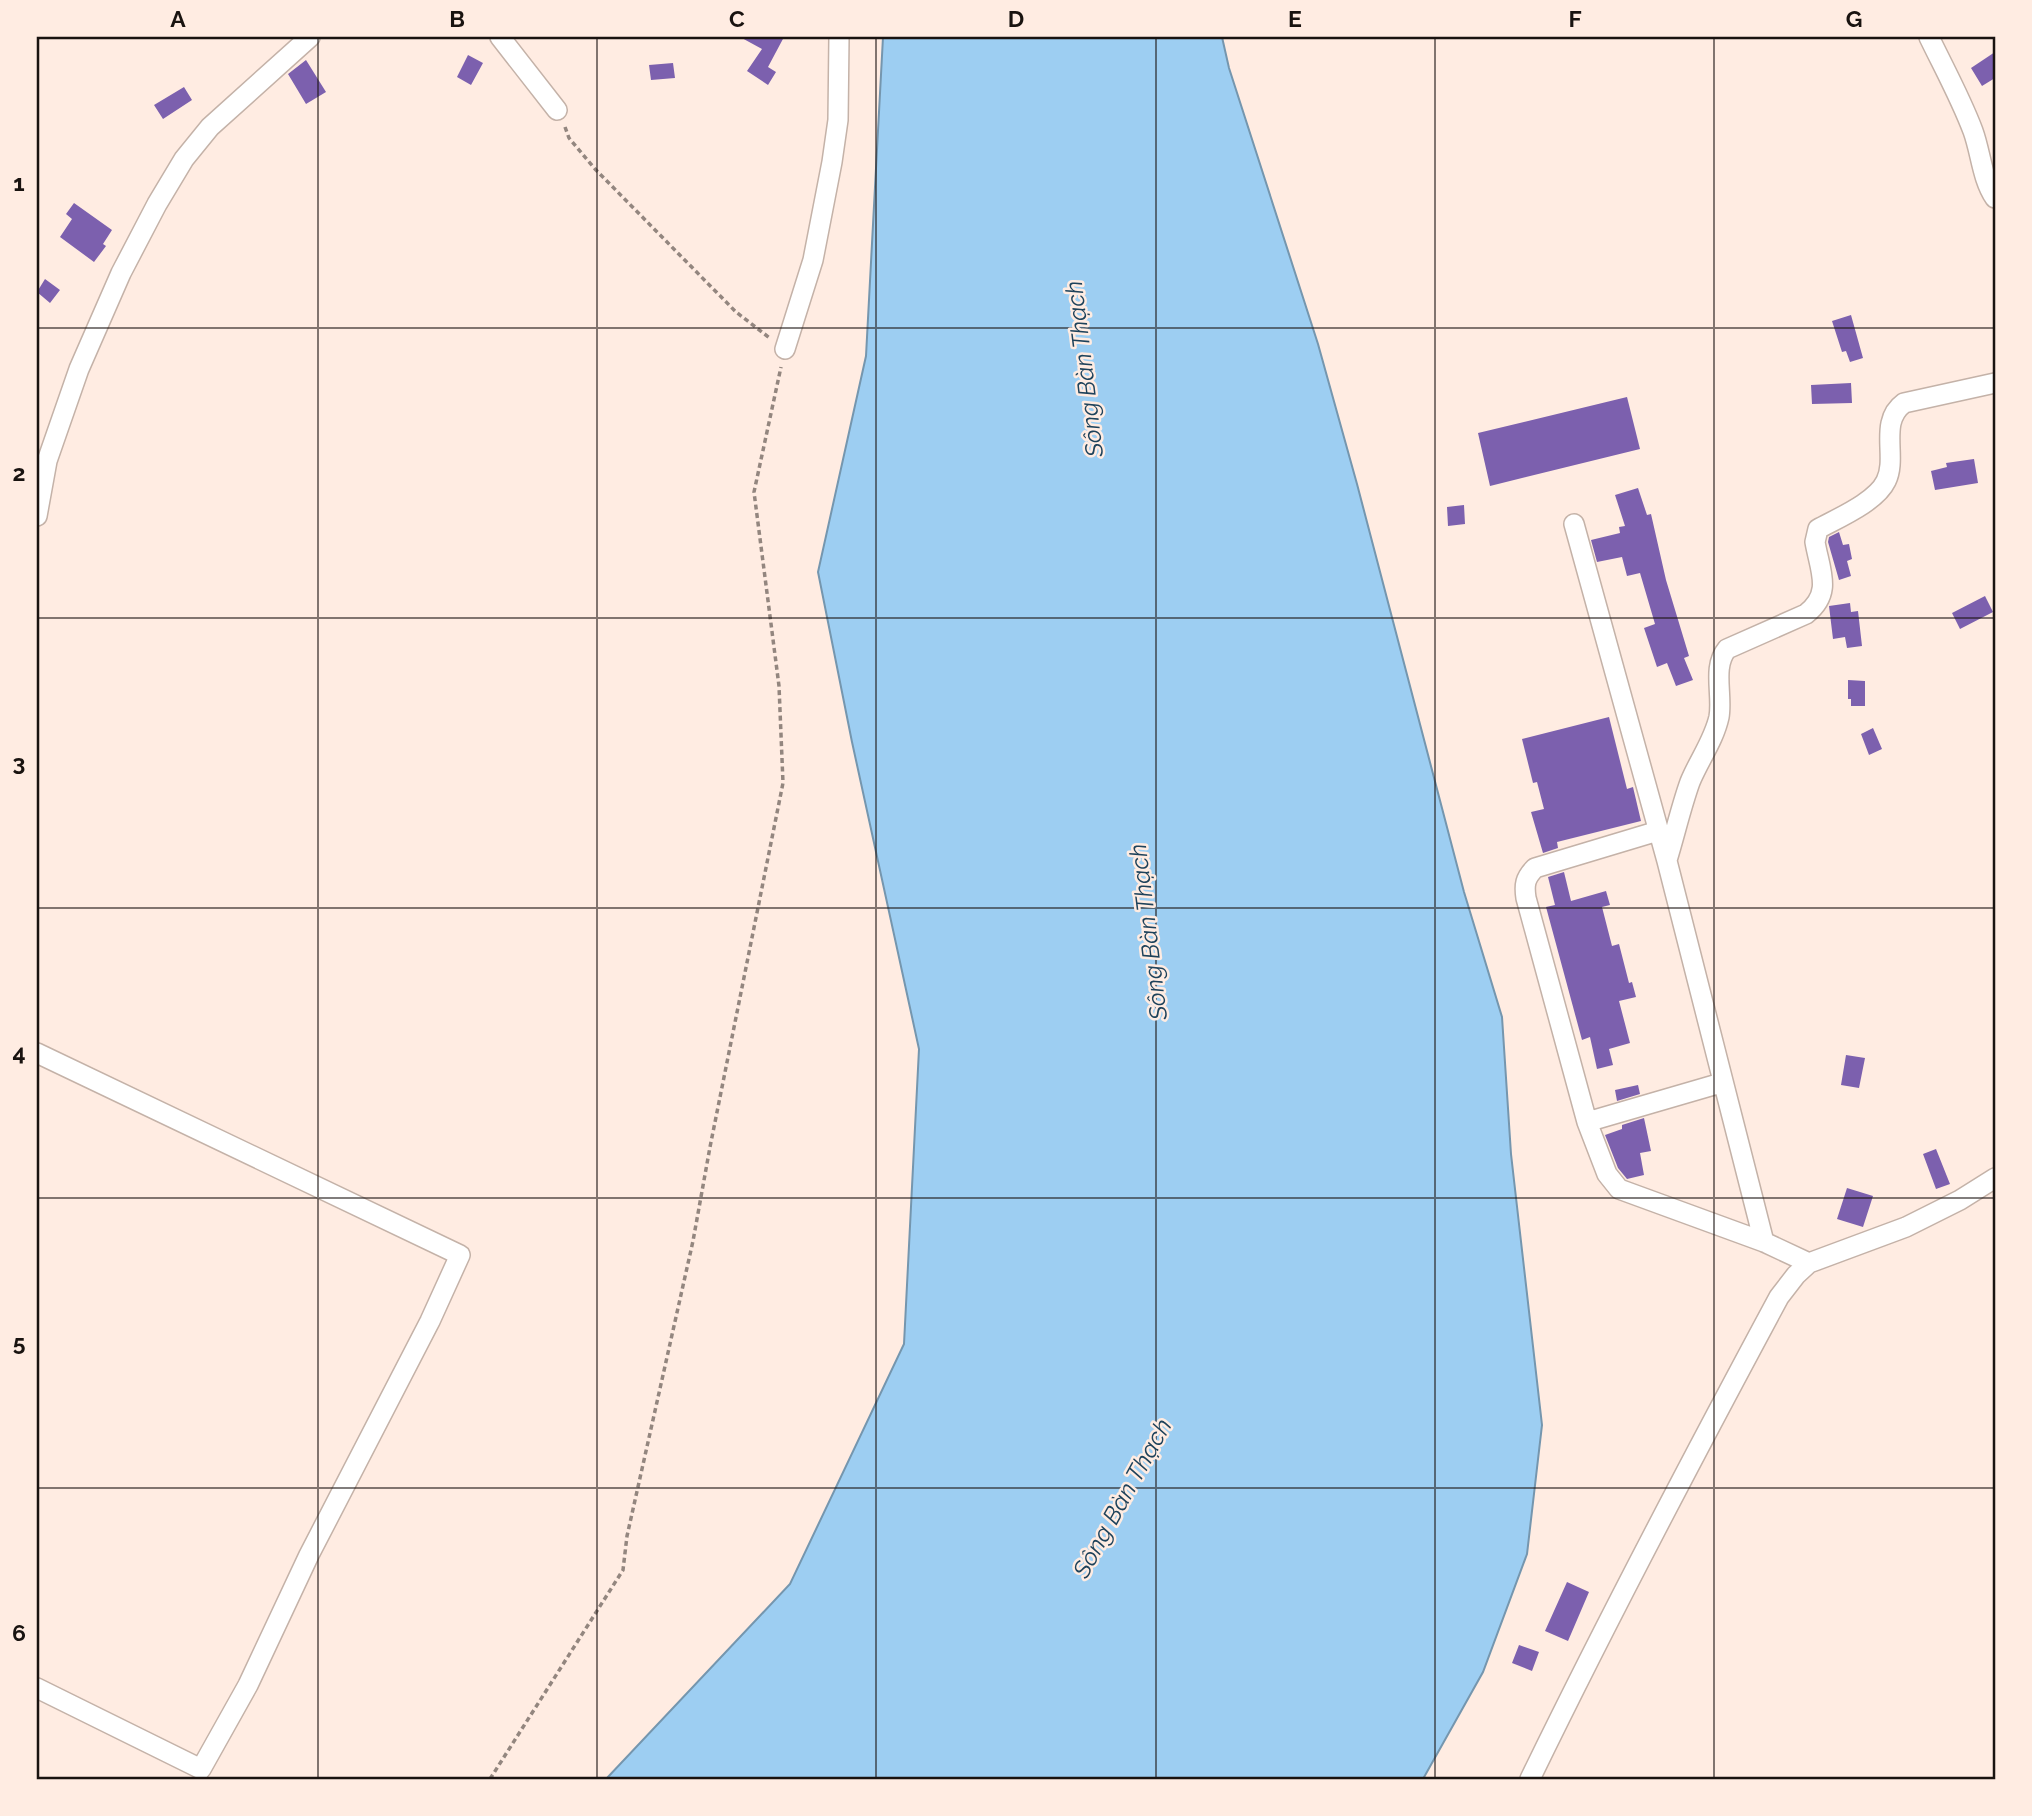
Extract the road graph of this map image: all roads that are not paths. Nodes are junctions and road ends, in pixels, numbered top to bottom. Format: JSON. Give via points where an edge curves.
{"nodes":[{"id":1,"x":310,"y":37,"type":"edge"},
{"id":2,"x":500,"y":37,"type":"edge"},
{"id":3,"x":839,"y":37,"type":"edge"},
{"id":4,"x":1929,"y":37,"type":"edge"},
{"id":5,"x":557,"y":110,"type":"road end"},
{"id":6,"x":1995,"y":198,"type":"edge"},
{"id":7,"x":785,"y":349,"type":"road end"},
{"id":8,"x":1995,"y":383,"type":"edge"},
{"id":9,"x":37,"y":516,"type":"edge"},
{"id":10,"x":1574,"y":524,"type":"dead end"},
{"id":11,"x":1658,"y":831,"type":"junction"},
{"id":12,"x":1667,"y":861,"type":"junction"},
{"id":13,"x":37,"y":1054,"type":"edge"},
{"id":14,"x":1721,"y":1083,"type":"junction"},
{"id":15,"x":1587,"y":1122,"type":"junction"},
{"id":16,"x":1995,"y":1178,"type":"edge"},
{"id":17,"x":1764,"y":1242,"type":"junction"},
{"id":18,"x":1809,"y":1263,"type":"junction"},
{"id":19,"x":37,"y":1688,"type":"edge"},
{"id":20,"x":1530,"y":1779,"type":"edge"}],
"edges":[{"from":1,"to":9,"type":"street","via":[[210,127],[156,204],[79,369],[47,461]]},
{"from":2,"to":5,"type":"street"},
{"from":3,"to":7,"type":"street","via":[[838,120],[832,162],[813,260]]},
{"from":4,"to":6,"type":"street","via":[[1969,122]]},
{"from":8,"to":12,"type":"street","via":[[1898,407],[1891,420],[1885,482],[1871,498],[1815,535],[1823,588],[1816,607],[1721,655],[1717,725],[1691,781]]},
{"from":10,"to":11,"type":"street"},
{"from":11,"to":12,"type":"street"},
{"from":11,"to":15,"type":"street","via":[[1535,869],[1526,876],[1526,898]]},
{"from":12,"to":14,"type":"street"},
{"from":13,"to":19,"type":"street","via":[[460,1255],[248,1685],[201,1769]]},
{"from":14,"to":15,"type":"street"},
{"from":14,"to":17,"type":"street"},
{"from":15,"to":17,"type":"street","via":[[1607,1174],[1619,1189]]},
{"from":16,"to":18,"type":"street","via":[[1906,1227]]},
{"from":17,"to":18,"type":"street"},
{"from":18,"to":20,"type":"street","via":[[1779,1297],[1686,1469]]}]}
